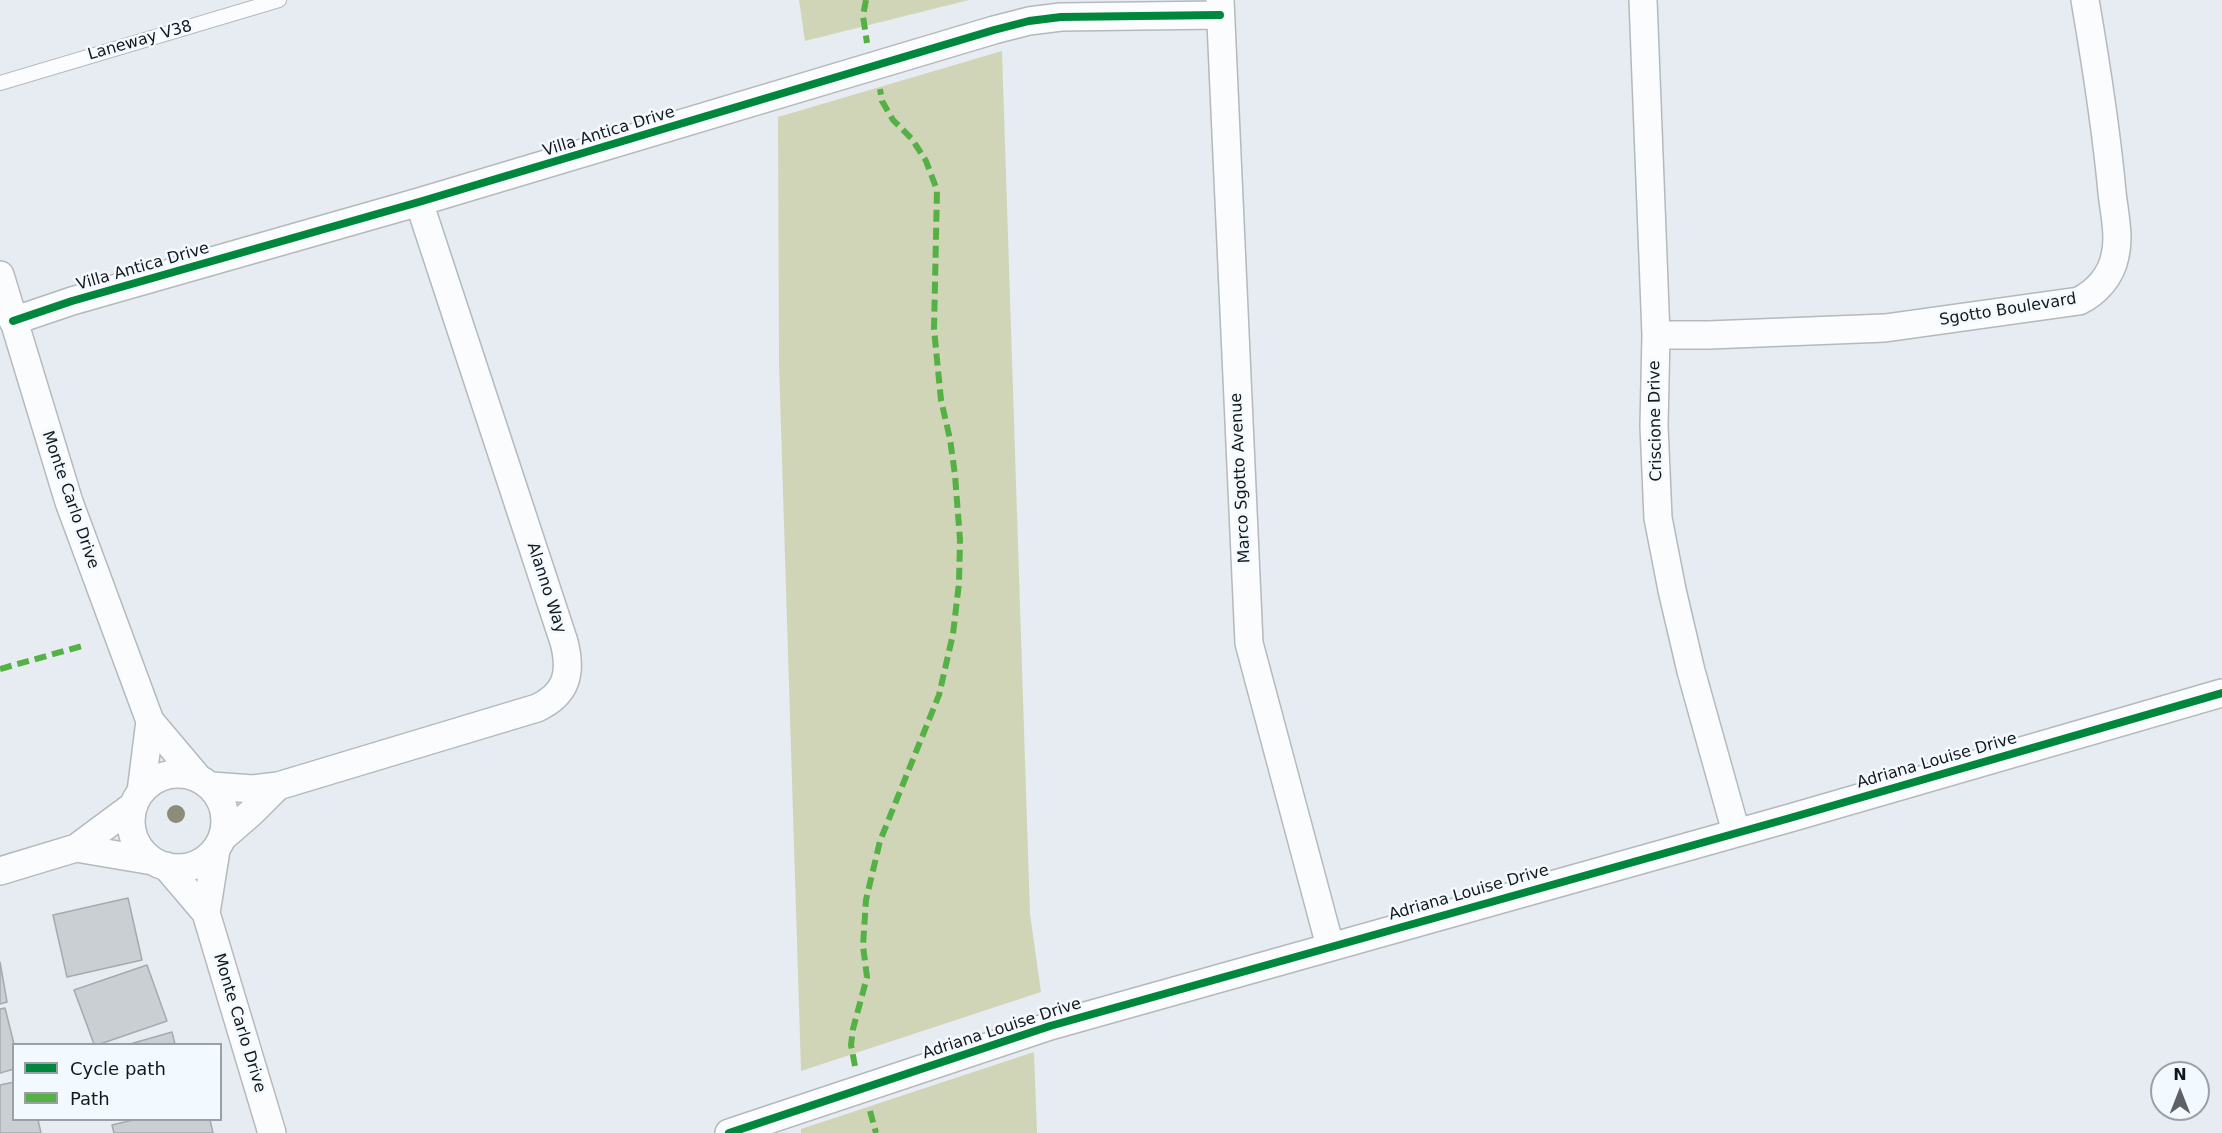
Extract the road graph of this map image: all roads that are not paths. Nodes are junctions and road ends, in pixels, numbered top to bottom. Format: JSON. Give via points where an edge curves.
{"nodes":[{"id":1,"x":279,"y":0,"type":"edge"},
{"id":2,"x":1643,"y":0,"type":"edge"},
{"id":3,"x":2085,"y":0,"type":"edge"},
{"id":4,"x":1220,"y":8,"type":"edge"},
{"id":5,"x":0,"y":83,"type":"edge"},
{"id":6,"x":419,"y":202,"type":"junction"},
{"id":7,"x":0,"y":275,"type":"edge"},
{"id":8,"x":13,"y":321,"type":"junction"},
{"id":9,"x":1656,"y":334,"type":"junction"},
{"id":10,"x":2222,"y":693,"type":"edge"},
{"id":11,"x":150,"y":721,"type":"junction"},
{"id":12,"x":205,"y":782,"type":"junction"},
{"id":13,"x":278,"y":786,"type":"junction"},
{"id":14,"x":138,"y":798,"type":"junction"},
{"id":15,"x":1736,"y":832,"type":"junction"},
{"id":16,"x":219,"y":844,"type":"junction"},
{"id":17,"x":76,"y":848,"type":"junction"},
{"id":18,"x":159,"y":863,"type":"junction"},
{"id":19,"x":0,"y":872,"type":"edge"},
{"id":20,"x":206,"y":913,"type":"junction"},
{"id":21,"x":1330,"y":946,"type":"junction"},
{"id":22,"x":272,"y":1133,"type":"edge"},
{"id":23,"x":729,"y":1133,"type":"edge"}],
"edges":[{"from":1,"to":5,"type":"lane","name":"Laneway V38"},
{"from":2,"to":9,"type":"street","name":"Criscione Drive"},
{"from":3,"to":9,"type":"street","name":"Sgotto Boulevard","via":[[2107,138],[2116,231],[2115,256],[2105,281],[2089,296],[2079,301],[1885,328]]},
{"from":4,"to":6,"type":"street","name":"Villa Antica Drive","via":[[1029,21]]},
{"from":4,"to":21,"type":"street","name":"Marco Sgotto Avenue","via":[[1249,643]]},
{"from":6,"to":8,"type":"street","name":"Villa Antica Drive"},
{"from":6,"to":13,"type":"street","name":"Alanno Way","via":[[564,642],[567,674],[561,691],[537,708]]},
{"from":7,"to":8,"type":"street","name":"Monte Carlo Drive"},
{"from":8,"to":11,"type":"street","name":"Monte Carlo Drive","via":[[69,502]]},
{"from":9,"to":15,"type":"street","name":"Criscione Drive","via":[[1658,518],[1691,671]]},
{"from":10,"to":15,"type":"street","name":"Adriana Louise Drive"},
{"from":11,"to":12,"type":"street","name":"Monte Carlo Drive"},
{"from":11,"to":14,"type":"street","name":"Monte Carlo Drive"},
{"from":12,"to":13,"type":"street","name":"Alanno Way","via":[[253,789]]},
{"from":12,"to":14,"type":"street","via":[[188,775],[164,776],[153,781]]},
{"from":12,"to":16,"type":"street","via":[[220,798],[225,811]]},
{"from":13,"to":16,"type":"street","name":"Alanno Way"},
{"from":14,"to":17,"type":"street"},
{"from":14,"to":18,"type":"street","via":[[131,821],[134,836],[141,850]]},
{"from":15,"to":21,"type":"street","name":"Adriana Louise Drive"},
{"from":16,"to":18,"type":"street","via":[[193,866],[180,868]]},
{"from":16,"to":20,"type":"street","name":"Monte Carlo Drive"},
{"from":17,"to":18,"type":"street"},
{"from":17,"to":19,"type":"street"},
{"from":18,"to":20,"type":"street","name":"Monte Carlo Drive"},
{"from":20,"to":22,"type":"street","name":"Monte Carlo Drive"},
{"from":21,"to":23,"type":"street","name":"Adriana Louise Drive","via":[[1050,1026]]}]}
